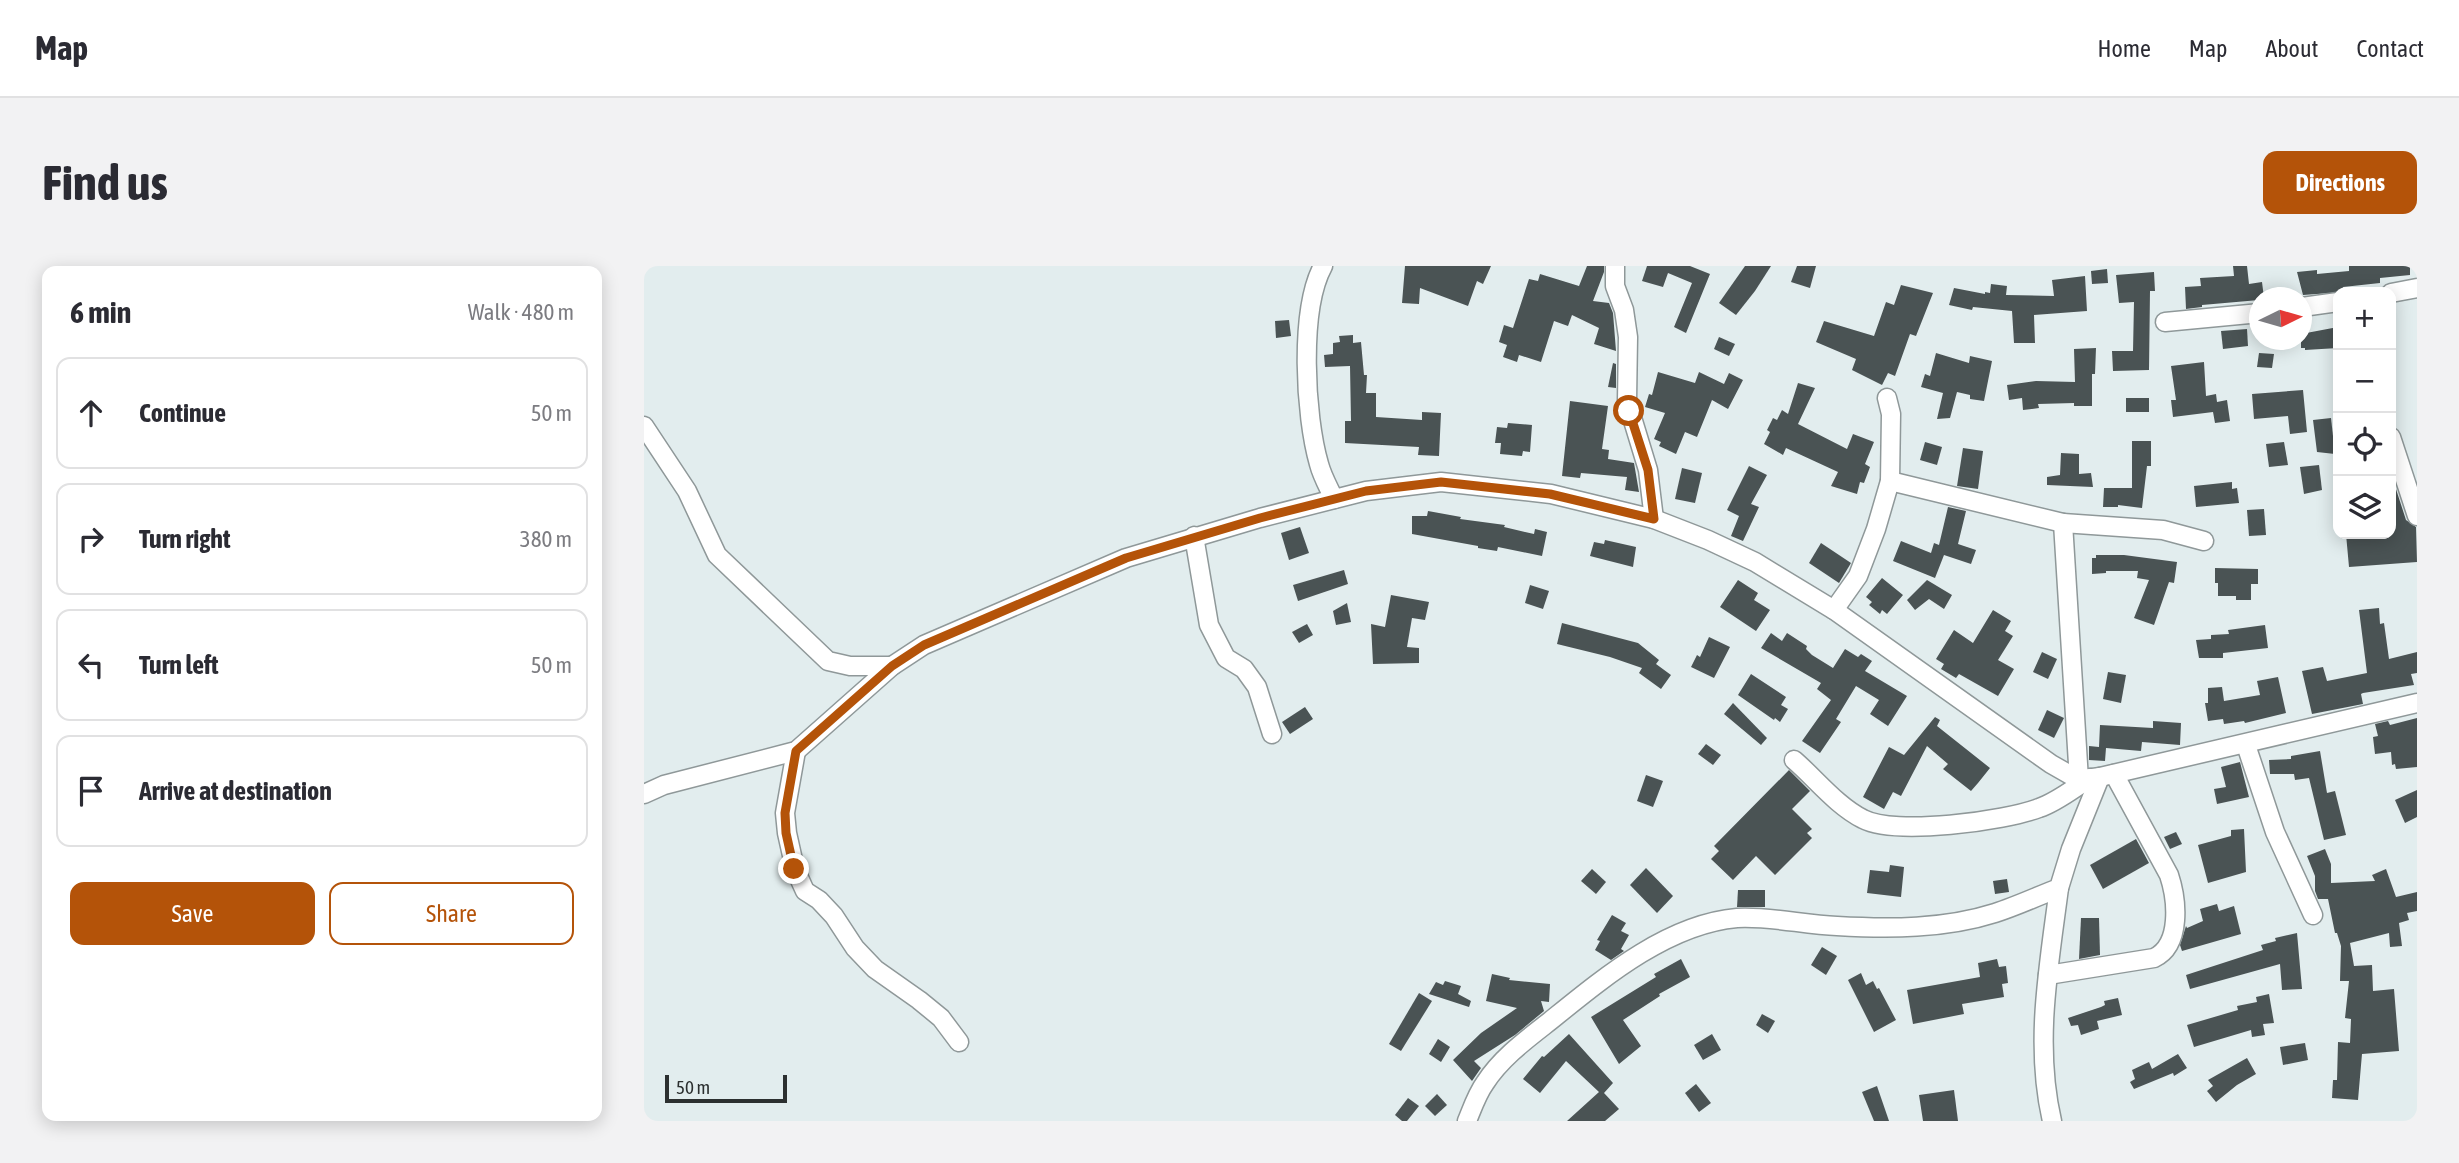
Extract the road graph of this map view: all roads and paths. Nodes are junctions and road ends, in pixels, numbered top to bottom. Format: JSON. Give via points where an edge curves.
{"nodes":[{"id":1,"x":1324,"y":266,"type":"edge"},
{"id":2,"x":1615,"y":266,"type":"edge"},
{"id":3,"x":2417,"y":288,"type":"edge"},
{"id":4,"x":2396,"y":292,"type":"edge"},
{"id":5,"x":2333,"y":303,"type":"edge"},
{"id":6,"x":2312,"y":306,"type":"edge"},
{"id":7,"x":2249,"y":314,"type":"edge"},
{"id":8,"x":2165,"y":322,"type":"dead end"},
{"id":9,"x":1887,"y":398,"type":"dead end"},
{"id":10,"x":644,"y":426,"type":"edge"},
{"id":11,"x":2396,"y":452,"type":"edge"},
{"id":12,"x":1890,"y":481,"type":"junction"},
{"id":13,"x":1335,"y":499,"type":"junction"},
{"id":14,"x":2417,"y":516,"type":"edge"},
{"id":15,"x":1654,"y":519,"type":"junction"},
{"id":16,"x":2063,"y":523,"type":"junction"},
{"id":17,"x":1194,"y":536,"type":"junction"},
{"id":18,"x":2204,"y":541,"type":"dead end"},
{"id":19,"x":1834,"y":610,"type":"junction"},
{"id":20,"x":892,"y":666,"type":"junction"},
{"id":21,"x":2417,"y":703,"type":"edge"},
{"id":22,"x":1272,"y":734,"type":"dead end"},
{"id":23,"x":2246,"y":745,"type":"junction"},
{"id":24,"x":796,"y":751,"type":"junction"},
{"id":25,"x":1794,"y":760,"type":"dead end"},
{"id":26,"x":2096,"y":777,"type":"junction"},
{"id":27,"x":644,"y":794,"type":"edge"},
{"id":28,"x":2059,"y":888,"type":"junction"},
{"id":29,"x":2313,"y":915,"type":"dead end"},
{"id":30,"x":2048,"y":975,"type":"junction"},
{"id":31,"x":959,"y":1042,"type":"dead end"},
{"id":32,"x":1466,"y":1121,"type":"edge"},
{"id":33,"x":2052,"y":1121,"type":"edge"}],
"edges":[{"from":1,"to":13,"type":"street","via":[[1310,319],[1308,362],[1319,466]]},
{"from":2,"to":15,"type":"street","via":[[1615,286],[1628,337],[1628,401],[1648,470]]},
{"from":3,"to":4,"type":"street"},
{"from":5,"to":6,"type":"street"},
{"from":7,"to":8,"type":"street"},
{"from":9,"to":12,"type":"street"},
{"from":10,"to":20,"type":"street","via":[[687,491],[723,561],[828,661]]},
{"from":11,"to":14,"type":"street"},
{"from":12,"to":16,"type":"street"},
{"from":12,"to":19,"type":"street","via":[[1858,576]]},
{"from":13,"to":15,"type":"street","via":[[1397,486],[1453,482],[1550,494]]},
{"from":13,"to":17,"type":"street"},
{"from":15,"to":19,"type":"street","via":[[1755,562]]},
{"from":16,"to":18,"type":"street","via":[[2163,530]]},
{"from":16,"to":26,"type":"street"},
{"from":17,"to":20,"type":"street","via":[[1126,558],[924,645]]},
{"from":17,"to":22,"type":"street","via":[[1209,625],[1226,658],[1251,676]]},
{"from":19,"to":26,"type":"street","via":[[2051,764]]},
{"from":20,"to":24,"type":"street"},
{"from":21,"to":23,"type":"street"},
{"from":23,"to":26,"type":"street"},
{"from":23,"to":29,"type":"street","via":[[2275,832]]},
{"from":24,"to":27,"type":"street"},
{"from":24,"to":31,"type":"street","via":[[786,833],[794,869],[805,891],[834,916],[875,968],[941,1018]]},
{"from":25,"to":26,"type":"street","via":[[1865,821],[1891,827],[1959,824],[2027,812]]},
{"from":26,"to":28,"type":"street"},
{"from":26,"to":30,"type":"street","via":[[2169,875],[2176,908],[2172,933],[2165,951],[2154,958]]},
{"from":28,"to":30,"type":"street"},
{"from":28,"to":32,"type":"street","via":[[1994,913],[1887,928],[1776,918],[1736,918],[1702,925],[1664,940],[1587,989],[1516,1048],[1485,1082]]},
{"from":30,"to":33,"type":"street","via":[[2043,1063]]}]}
